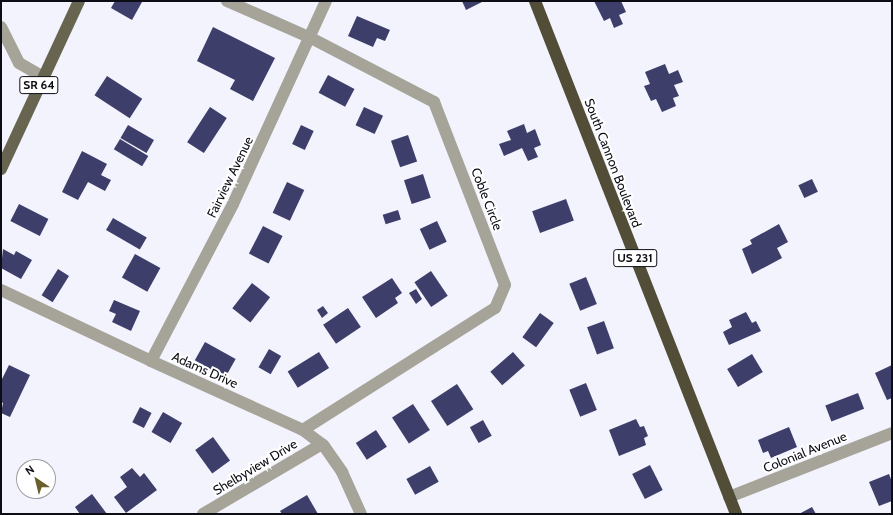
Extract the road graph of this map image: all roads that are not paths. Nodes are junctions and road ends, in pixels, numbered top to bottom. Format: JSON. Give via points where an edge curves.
{"nodes":[{"id":1,"x":79,"y":1,"type":"edge"},
{"id":2,"x":227,"y":1,"type":"edge"},
{"id":3,"x":326,"y":1,"type":"edge"},
{"id":4,"x":535,"y":1,"type":"edge"},
{"id":5,"x":1,"y":27,"type":"edge"},
{"id":6,"x":311,"y":38,"type":"junction"},
{"id":7,"x":43,"y":77,"type":"junction"},
{"id":8,"x":1,"y":169,"type":"edge"},
{"id":9,"x":1,"y":290,"type":"edge"},
{"id":10,"x":151,"y":361,"type":"junction"},
{"id":11,"x":303,"y":430,"type":"junction"},
{"id":12,"x":892,"y":433,"type":"edge"},
{"id":13,"x":322,"y":444,"type":"junction"},
{"id":14,"x":729,"y":497,"type":"junction"},
{"id":15,"x":203,"y":514,"type":"edge"},
{"id":16,"x":361,"y":514,"type":"edge"},
{"id":17,"x":736,"y":514,"type":"edge"}],
"edges":[{"from":1,"to":7,"type":"main road","number":"SR 64"},
{"from":2,"to":6,"type":"street","name":"Coble Circle"},
{"from":3,"to":6,"type":"street","name":"Fairview Avenue"},
{"from":4,"to":14,"type":"highway","name":"South Cannon Boulevard","number":"US 231"},
{"from":5,"to":7,"type":"street","via":[[19,63]]},
{"from":6,"to":10,"type":"street","name":"Fairview Avenue","via":[[233,204]]},
{"from":6,"to":11,"type":"street","name":"Coble Circle","via":[[434,102],[505,285],[495,308]]},
{"from":7,"to":8,"type":"main road","number":"SR 64"},
{"from":9,"to":10,"type":"street","name":"Adams Drive"},
{"from":10,"to":11,"type":"street","name":"Adams Drive"},
{"from":11,"to":13,"type":"street","name":"Adams Drive"},
{"from":12,"to":14,"type":"street","name":"Colonial Avenue"},
{"from":13,"to":15,"type":"street","name":"Shelbyview Drive"},
{"from":13,"to":16,"type":"street","name":"Adams Drive","via":[[342,472]]},
{"from":14,"to":17,"type":"highway","name":"South Cannon Boulevard","number":"US 231"}]}
